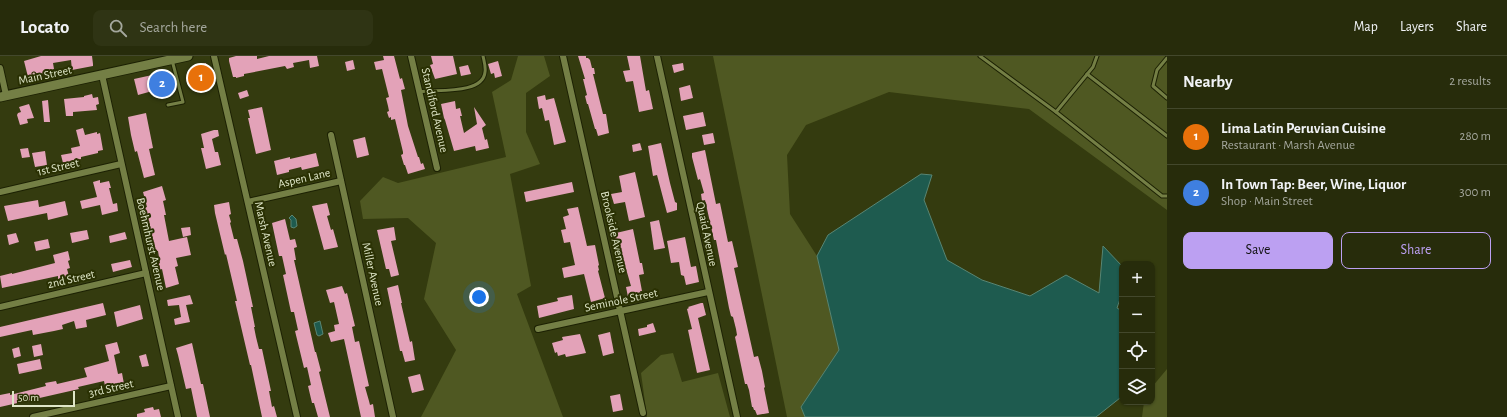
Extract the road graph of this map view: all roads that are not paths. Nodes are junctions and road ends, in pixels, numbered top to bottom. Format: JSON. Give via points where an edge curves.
{"nodes":[{"id":1,"x":188,"y":56,"type":"edge"},
{"id":2,"x":214,"y":56,"type":"edge"},
{"id":3,"x":412,"y":56,"type":"edge"},
{"id":4,"x":483,"y":56,"type":"edge"},
{"id":5,"x":563,"y":56,"type":"edge"},
{"id":6,"x":657,"y":56,"type":"edge"},
{"id":7,"x":980,"y":56,"type":"edge"},
{"id":8,"x":1097,"y":56,"type":"edge"},
{"id":9,"x":1167,"y":58,"type":"edge"},
{"id":10,"x":172,"y":60,"type":"junction"},
{"id":11,"x":0,"y":68,"type":"edge"},
{"id":12,"x":1087,"y":74,"type":"junction"},
{"id":13,"x":102,"y":75,"type":"junction"},
{"id":14,"x":420,"y":92,"type":"junction"},
{"id":15,"x":3,"y":96,"type":"edge"},
{"id":16,"x":1167,"y":98,"type":"edge"},
{"id":17,"x":168,"y":105,"type":"dead end"},
{"id":18,"x":1056,"y":112,"type":"junction"},
{"id":19,"x":331,"y":135,"type":"dead end"},
{"id":20,"x":1167,"y":136,"type":"edge"},
{"id":21,"x":121,"y":164,"type":"junction"},
{"id":22,"x":438,"y":168,"type":"dead end"},
{"id":23,"x":341,"y":181,"type":"junction"},
{"id":24,"x":0,"y":192,"type":"edge"},
{"id":25,"x":1167,"y":196,"type":"edge"},
{"id":26,"x":248,"y":202,"type":"junction"},
{"id":27,"x":146,"y":273,"type":"junction"},
{"id":28,"x":708,"y":292,"type":"junction"},
{"id":29,"x":0,"y":307,"type":"edge"},
{"id":30,"x":620,"y":311,"type":"junction"},
{"id":31,"x":538,"y":329,"type":"dead end"},
{"id":32,"x":171,"y":386,"type":"junction"},
{"id":33,"x":643,"y":413,"type":"dead end"},
{"id":34,"x":33,"y":417,"type":"edge"},
{"id":35,"x":178,"y":417,"type":"edge"},
{"id":36,"x":297,"y":417,"type":"edge"},
{"id":37,"x":393,"y":417,"type":"edge"},
{"id":38,"x":737,"y":417,"type":"edge"}],
"edges":[{"from":1,"to":10,"type":"main road","name":"Main Street"},
{"from":2,"to":26,"type":"street","name":"Marsh Avenue"},
{"from":3,"to":14,"type":"street","name":"Standiford Avenue"},
{"from":4,"to":14,"type":"lane","via":[[486,73],[482,80],[451,91]]},
{"from":5,"to":30,"type":"street","name":"Brookside Avenue"},
{"from":6,"to":28,"type":"street","name":"Quaid Avenue"},
{"from":7,"to":18,"type":"lane"},
{"from":8,"to":12,"type":"lane"},
{"from":9,"to":16,"type":"lane","via":[[1157,70],[1153,86]]},
{"from":10,"to":13,"type":"main road","name":"Main Street"},
{"from":10,"to":17,"type":"lane","via":[[183,102]]},
{"from":11,"to":15,"type":"street"},
{"from":12,"to":18,"type":"lane"},
{"from":12,"to":20,"type":"lane"},
{"from":13,"to":15,"type":"main road","name":"Main Street"},
{"from":13,"to":21,"type":"street","name":"Boehmhurst Avenue"},
{"from":14,"to":22,"type":"street","name":"Standiford Avenue"},
{"from":18,"to":25,"type":"lane","via":[[1162,196]]},
{"from":19,"to":23,"type":"street","name":"Miller Avenue"},
{"from":21,"to":24,"type":"street","name":"1st Street"},
{"from":21,"to":27,"type":"street","name":"Boehmhurst Avenue"},
{"from":23,"to":26,"type":"street","name":"Aspen Lane"},
{"from":23,"to":37,"type":"street","name":"Miller Avenue"},
{"from":26,"to":36,"type":"street","name":"Marsh Avenue"},
{"from":27,"to":29,"type":"street","name":"2nd Street"},
{"from":27,"to":32,"type":"street","name":"Boehmhurst Avenue"},
{"from":28,"to":30,"type":"street","name":"Seminole Street"},
{"from":28,"to":38,"type":"street","name":"Quaid Avenue"},
{"from":30,"to":31,"type":"street","name":"Seminole Street"},
{"from":30,"to":33,"type":"street","name":"Brookside Avenue"},
{"from":32,"to":34,"type":"street","name":"3rd Street"},
{"from":32,"to":35,"type":"street","name":"Boehmhurst Avenue"}]}
